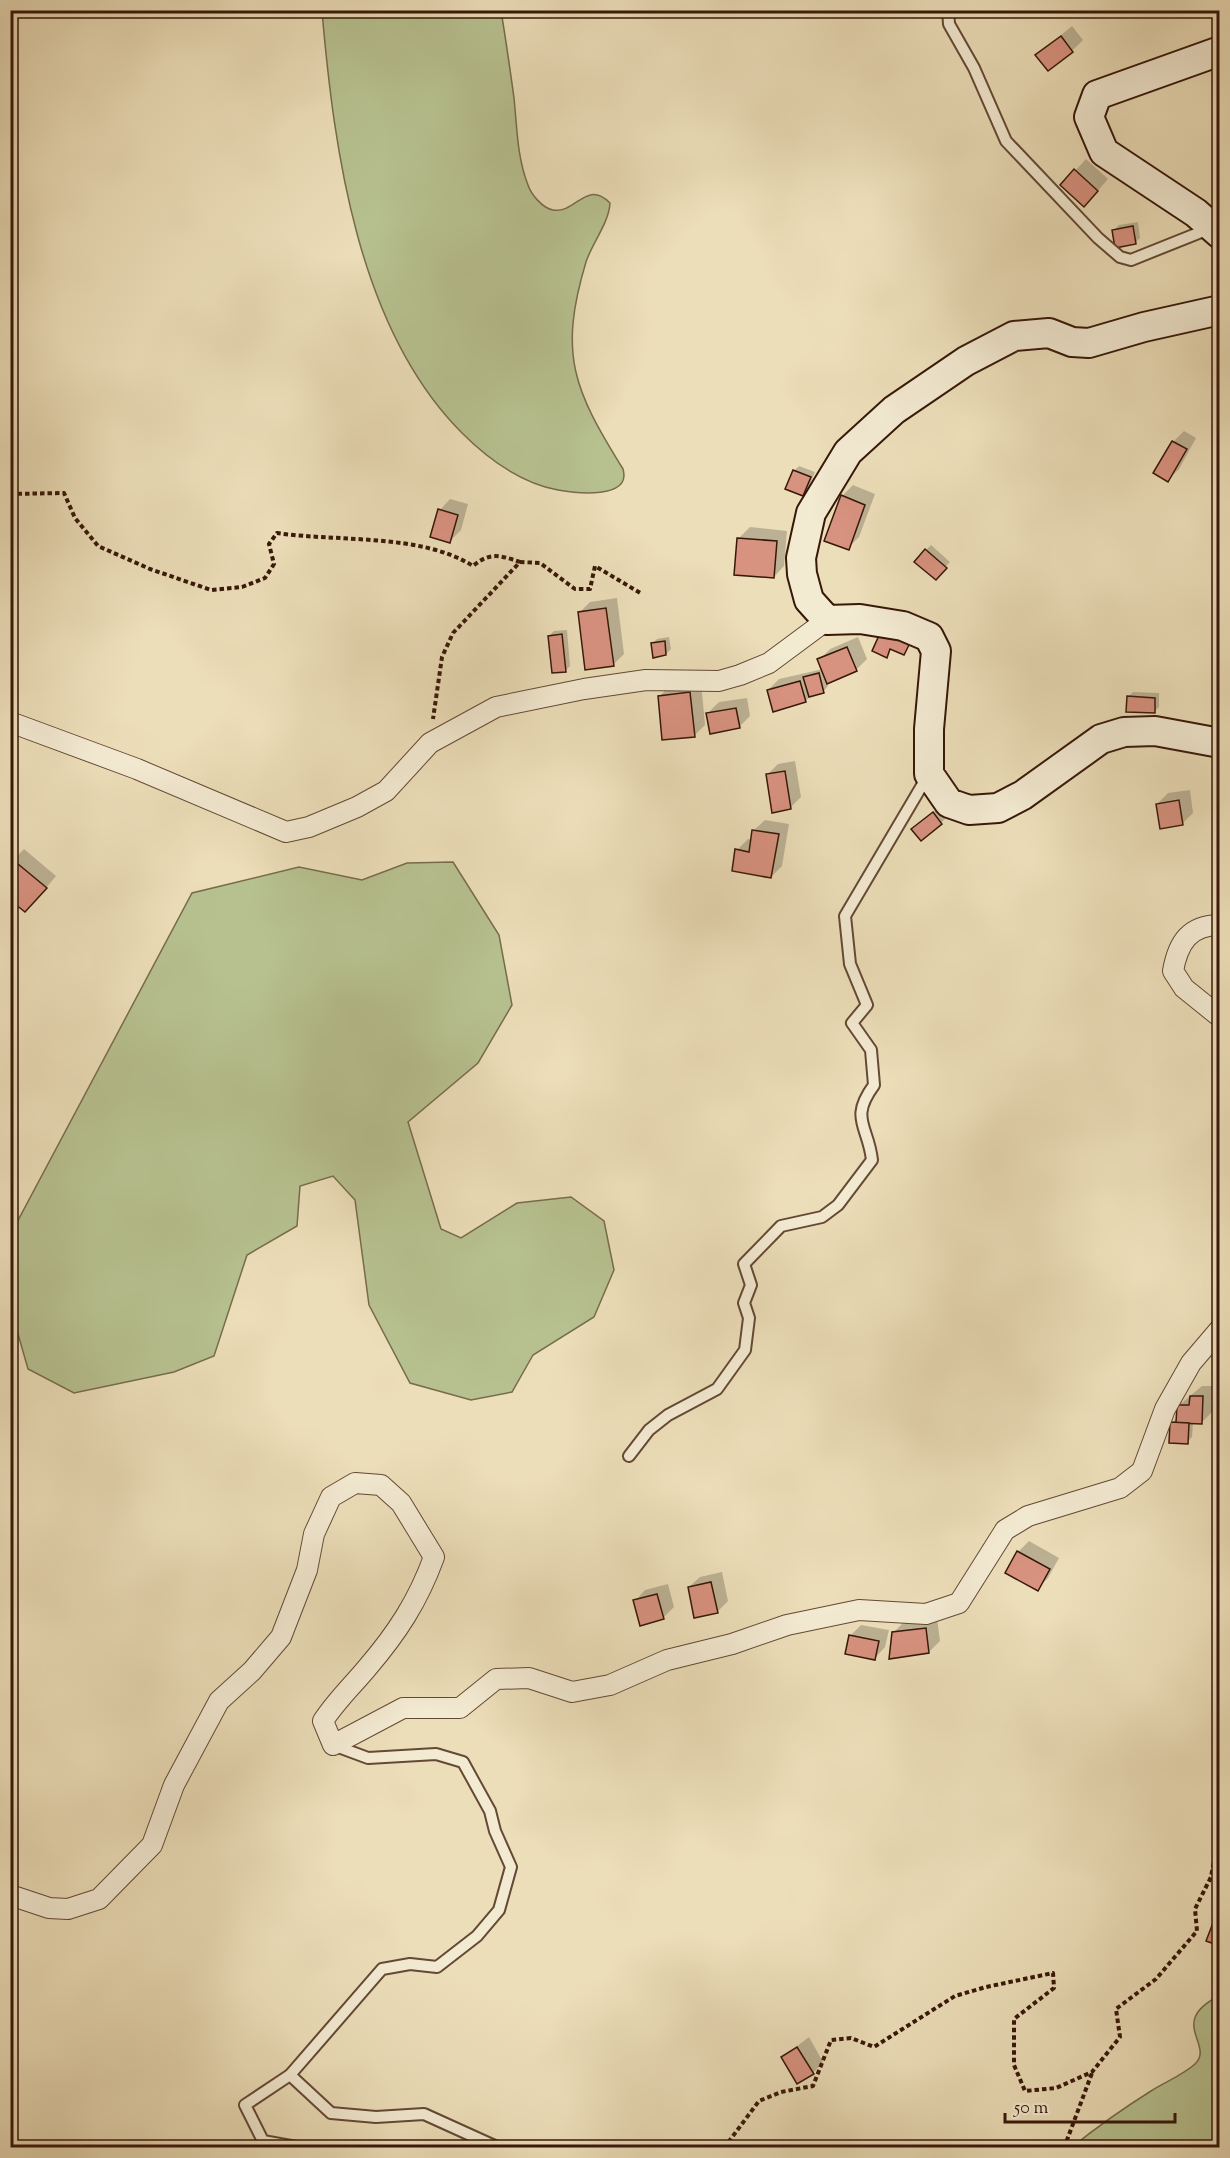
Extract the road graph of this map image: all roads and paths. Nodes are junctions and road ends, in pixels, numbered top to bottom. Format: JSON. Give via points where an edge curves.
{"nodes":[{"id":1,"x":948,"y":10,"type":"edge"},
{"id":2,"x":1220,"y":51,"type":"edge"},
{"id":3,"x":1216,"y":230,"type":"edge"},
{"id":4,"x":1220,"y":310,"type":"edge"},
{"id":5,"x":10,"y":494,"type":"edge"},
{"id":6,"x":520,"y":562,"type":"junction"},
{"id":7,"x":642,"y":594,"type":"dead end"},
{"id":8,"x":827,"y":620,"type":"junction"},
{"id":9,"x":10,"y":722,"type":"edge"},
{"id":10,"x":430,"y":743,"type":"junction"},
{"id":11,"x":1220,"y":743,"type":"edge"},
{"id":12,"x":929,"y":774,"type":"junction"},
{"id":13,"x":1220,"y":925,"type":"edge"},
{"id":14,"x":1220,"y":1017,"type":"edge"},
{"id":15,"x":1220,"y":1329,"type":"edge"},
{"id":16,"x":629,"y":1456,"type":"dead end"},
{"id":17,"x":333,"y":1745,"type":"junction"},
{"id":18,"x":1220,"y":1851,"type":"edge"},
{"id":19,"x":10,"y":1895,"type":"edge"},
{"id":20,"x":1092,"y":2072,"type":"junction"},
{"id":21,"x":290,"y":2074,"type":"junction"},
{"id":22,"x":302,"y":2148,"type":"edge"},
{"id":23,"x":499,"y":2148,"type":"edge"},
{"id":24,"x":724,"y":2148,"type":"edge"},
{"id":25,"x":1064,"y":2148,"type":"edge"}],
"edges":[{"from":1,"to":3,"type":"lane","via":[[949,24],[974,68],[1005,141],[1120,257],[1131,261]]},
{"from":2,"to":3,"type":"main road","via":[[1097,95],[1089,117],[1104,152]]},
{"from":4,"to":8,"type":"main road","via":[[1089,343],[1072,342],[1049,333],[1014,336],[966,361],[894,410],[848,453],[811,513],[801,558],[802,574],[809,600]]},
{"from":5,"to":6,"type":"path","via":[[64,493],[75,518],[98,546],[211,590],[242,587],[265,578],[274,564],[269,544],[277,533],[396,543],[456,555],[472,566],[497,554]]},
{"from":6,"to":7,"type":"path","via":[[540,562],[575,589],[590,589],[595,566]]},
{"from":6,"to":10,"type":"path","via":[[466,617],[447,644]]},
{"from":8,"to":10,"type":"street","via":[[769,663],[740,675],[719,681],[646,680],[496,707]]},
{"from":8,"to":12,"type":"main road","via":[[860,619],[903,626],[929,638],[936,651]]},
{"from":9,"to":10,"type":"street","via":[[137,769],[286,832],[309,827],[386,791]]},
{"from":11,"to":12,"type":"main road","via":[[1155,731],[1124,732],[1101,739],[1023,795],[998,808],[969,810],[950,803]]},
{"from":12,"to":16,"type":"lane","via":[[845,916],[850,964],[867,1005],[852,1023],[871,1050],[874,1085],[862,1101],[860,1124],[870,1141],[872,1160],[838,1205],[822,1217],[782,1226],[744,1264],[751,1285],[744,1303],[748,1318],[745,1350],[717,1389],[668,1415],[649,1430]]},
{"from":13,"to":14,"type":"street","via":[[1203,926],[1184,936],[1173,971],[1184,988]]},
{"from":15,"to":17,"type":"street","via":[[1191,1363],[1165,1408],[1142,1471],[1120,1488],[1028,1516],[1005,1530],[959,1603],[926,1614],[859,1610],[787,1625],[667,1660],[610,1685],[572,1692],[529,1678],[496,1678],[460,1708],[403,1708]]},
{"from":17,"to":19,"type":"street","via":[[323,1721],[400,1626],[421,1593],[434,1557],[401,1503],[381,1485],[355,1484],[331,1497],[314,1534],[307,1570],[281,1637],[219,1701],[174,1785],[152,1845],[99,1899],[68,1909],[49,1908]]},
{"from":17,"to":21,"type":"lane","via":[[368,1758],[436,1754],[463,1762],[490,1811],[512,1867],[499,1910],[477,1936],[437,1967],[410,1964],[382,1969]]},
{"from":18,"to":20,"type":"path","via":[[1215,1855],[1211,1877],[1195,1909],[1197,1931],[1156,1979],[1116,2009],[1120,2037]]},
{"from":20,"to":24,"type":"path","via":[[1056,2088],[1024,2091],[1014,2065],[1014,2019],[1054,1988],[1053,1973],[1034,1975],[955,1996],[874,2047],[851,2038],[831,2040],[813,2086],[759,2100]]},
{"from":20,"to":25,"type":"path"},
{"from":21,"to":22,"type":"lane","via":[[245,2105],[263,2141]]},
{"from":21,"to":23,"type":"lane","via":[[331,2113],[424,2114]]}]}
